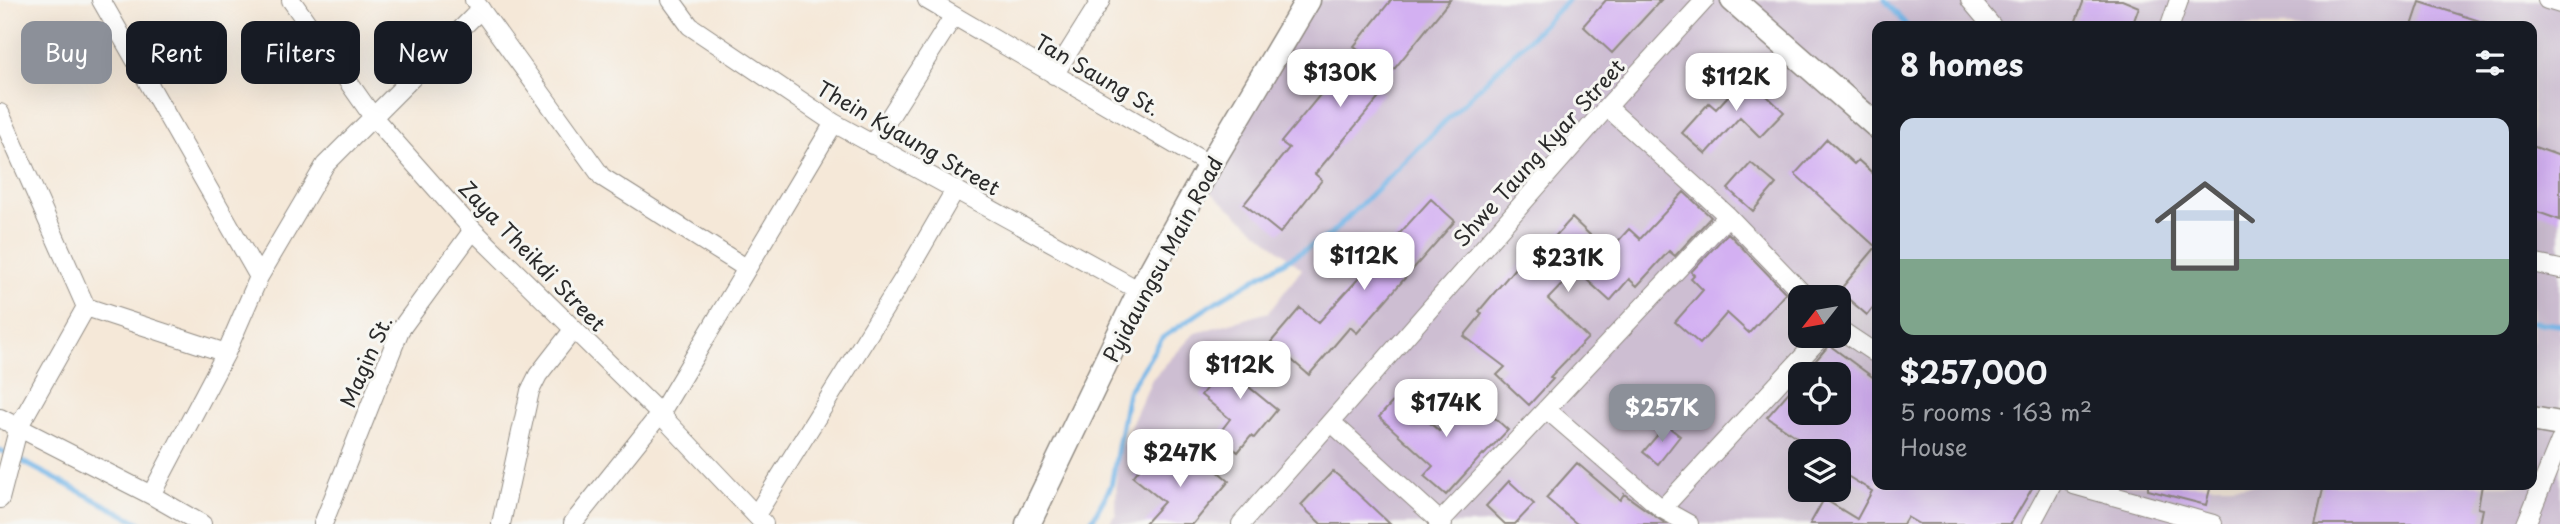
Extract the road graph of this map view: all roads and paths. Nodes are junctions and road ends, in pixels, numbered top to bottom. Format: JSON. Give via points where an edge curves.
{"nodes":[{"id":1,"x":101,"y":0,"type":"edge"},
{"id":2,"x":291,"y":0,"type":"edge"},
{"id":3,"x":671,"y":0,"type":"edge"},
{"id":4,"x":1101,"y":0,"type":"edge"},
{"id":5,"x":1308,"y":0,"type":"edge"},
{"id":6,"x":1705,"y":0,"type":"edge"},
{"id":7,"x":1733,"y":0,"type":"edge"},
{"id":8,"x":1970,"y":0,"type":"edge"},
{"id":9,"x":2179,"y":0,"type":"edge"},
{"id":10,"x":2547,"y":0,"type":"edge"},
{"id":11,"x":933,"y":2,"type":"edge"},
{"id":12,"x":2560,"y":4,"type":"edge"},
{"id":13,"x":477,"y":5,"type":"edge"},
{"id":14,"x":953,"y":17,"type":"junction"},
{"id":15,"x":1988,"y":21,"type":"edge"},
{"id":16,"x":2172,"y":21,"type":"edge"},
{"id":17,"x":1054,"y":75,"type":"junction"},
{"id":18,"x":1607,"y":107,"type":"junction"},
{"id":19,"x":0,"y":113,"type":"edge"},
{"id":20,"x":373,"y":117,"type":"junction"},
{"id":21,"x":1872,"y":122,"type":"edge"},
{"id":22,"x":834,"y":124,"type":"junction"},
{"id":23,"x":872,"y":145,"type":"junction"},
{"id":24,"x":1210,"y":165,"type":"junction"},
{"id":25,"x":955,"y":190,"type":"junction"},
{"id":26,"x":1728,"y":216,"type":"junction"},
{"id":27,"x":473,"y":230,"type":"junction"},
{"id":28,"x":2537,"y":264,"type":"edge"},
{"id":29,"x":746,"y":268,"type":"junction"},
{"id":30,"x":2560,"y":269,"type":"edge"},
{"id":31,"x":259,"y":276,"type":"junction"},
{"id":32,"x":1794,"y":285,"type":"edge"},
{"id":33,"x":1140,"y":291,"type":"junction"},
{"id":34,"x":86,"y":307,"type":"junction"},
{"id":35,"x":573,"y":330,"type":"junction"},
{"id":36,"x":1852,"y":338,"type":"edge"},
{"id":37,"x":1811,"y":348,"type":"edge"},
{"id":38,"x":1872,"y":351,"type":"edge"},
{"id":39,"x":226,"y":353,"type":"junction"},
{"id":40,"x":1546,"y":409,"type":"junction"},
{"id":41,"x":660,"y":414,"type":"junction"},
{"id":42,"x":0,"y":418,"type":"edge"},
{"id":43,"x":2537,"y":420,"type":"edge"},
{"id":44,"x":1331,"y":422,"type":"junction"},
{"id":45,"x":2560,"y":424,"type":"edge"},
{"id":46,"x":16,"y":435,"type":"junction"},
{"id":47,"x":2560,"y":441,"type":"edge"},
{"id":48,"x":5,"y":472,"type":"edge"},
{"id":49,"x":2049,"y":490,"type":"edge"},
{"id":50,"x":2092,"y":490,"type":"edge"},
{"id":51,"x":151,"y":495,"type":"junction"},
{"id":52,"x":0,"y":499,"type":"edge"},
{"id":53,"x":1662,"y":509,"type":"junction"},
{"id":54,"x":760,"y":520,"type":"edge"},
{"id":55,"x":573,"y":523,"type":"edge"},
{"id":56,"x":1440,"y":523,"type":"edge"},
{"id":57,"x":2208,"y":523,"type":"edge"},
{"id":58,"x":202,"y":524,"type":"edge"},
{"id":59,"x":323,"y":524,"type":"edge"},
{"id":60,"x":501,"y":524,"type":"edge"},
{"id":61,"x":1028,"y":524,"type":"edge"},
{"id":62,"x":1241,"y":524,"type":"edge"},
{"id":63,"x":1689,"y":524,"type":"edge"},
{"id":64,"x":2031,"y":524,"type":"edge"},
{"id":65,"x":2526,"y":524,"type":"edge"}],
"edges":[{"from":1,"to":31,"type":"street"},
{"from":2,"to":20,"type":"street","name":"Zaya Theikdi Street"},
{"from":3,"to":22,"type":"street","name":"Thein Kyaung Street","via":[[690,26]]},
{"from":4,"to":17,"type":"street"},
{"from":5,"to":24,"type":"main road","name":"Pyidaungsu Main Road"},
{"from":6,"to":18,"type":"street","name":"Shwe Taung Kyar Street"},
{"from":7,"to":21,"type":"main road"},
{"from":8,"to":15,"type":"street"},
{"from":9,"to":16,"type":"street"},
{"from":10,"to":12,"type":"street"},
{"from":11,"to":14,"type":"street","name":"Tan Saung St."},
{"from":13,"to":20,"type":"street"},
{"from":13,"to":29,"type":"street","via":[[602,177]]},
{"from":14,"to":17,"type":"street","name":"Tan Saung St."},
{"from":14,"to":23,"type":"street"},
{"from":17,"to":24,"type":"street","name":"Tan Saung St."},
{"from":18,"to":26,"type":"street"},
{"from":18,"to":44,"type":"street","name":"Shwe Taung Kyar Street"},
{"from":19,"to":34,"type":"street"},
{"from":20,"to":27,"type":"street","name":"Zaya Theikdi Street"},
{"from":20,"to":31,"type":"street","via":[[325,165]]},
{"from":22,"to":23,"type":"street","name":"Thein Kyaung Street"},
{"from":22,"to":29,"type":"street"},
{"from":23,"to":25,"type":"street","name":"Thein Kyaung Street"},
{"from":24,"to":33,"type":"main road","name":"Pyidaungsu Main Road"},
{"from":25,"to":33,"type":"street","name":"Thein Kyaung Street"},
{"from":25,"to":54,"type":"street"},
{"from":26,"to":32,"type":"street"},
{"from":26,"to":40,"type":"street"},
{"from":27,"to":35,"type":"street","name":"Zaya Theikdi Street"},
{"from":27,"to":59,"type":"street","name":"Magin St.","via":[[400,330]]},
{"from":28,"to":30,"type":"street"},
{"from":29,"to":41,"type":"street"},
{"from":31,"to":39,"type":"street"},
{"from":33,"to":61,"type":"main road","name":"Pyidaungsu Main Road"},
{"from":34,"to":39,"type":"street"},
{"from":34,"to":46,"type":"street"},
{"from":35,"to":41,"type":"street","name":"Zaya Theikdi Street"},
{"from":35,"to":60,"type":"street","via":[[530,391]]},
{"from":36,"to":38,"type":"street"},
{"from":37,"to":53,"type":"street"},
{"from":39,"to":51,"type":"street"},
{"from":40,"to":53,"type":"street"},
{"from":40,"to":56,"type":"street"},
{"from":41,"to":54,"type":"street","name":"Zaya Theikdi Street"},
{"from":41,"to":55,"type":"street"},
{"from":42,"to":46,"type":"street"},
{"from":43,"to":45,"type":"main road"},
{"from":44,"to":56,"type":"street"},
{"from":44,"to":62,"type":"street","name":"Shwe Taung Kyar Street"},
{"from":46,"to":48,"type":"street"},
{"from":46,"to":51,"type":"street"},
{"from":47,"to":65,"type":"street"},
{"from":48,"to":52,"type":"street"},
{"from":49,"to":64,"type":"street"},
{"from":50,"to":57,"type":"street"},
{"from":51,"to":58,"type":"street"},
{"from":53,"to":63,"type":"street"}]}
